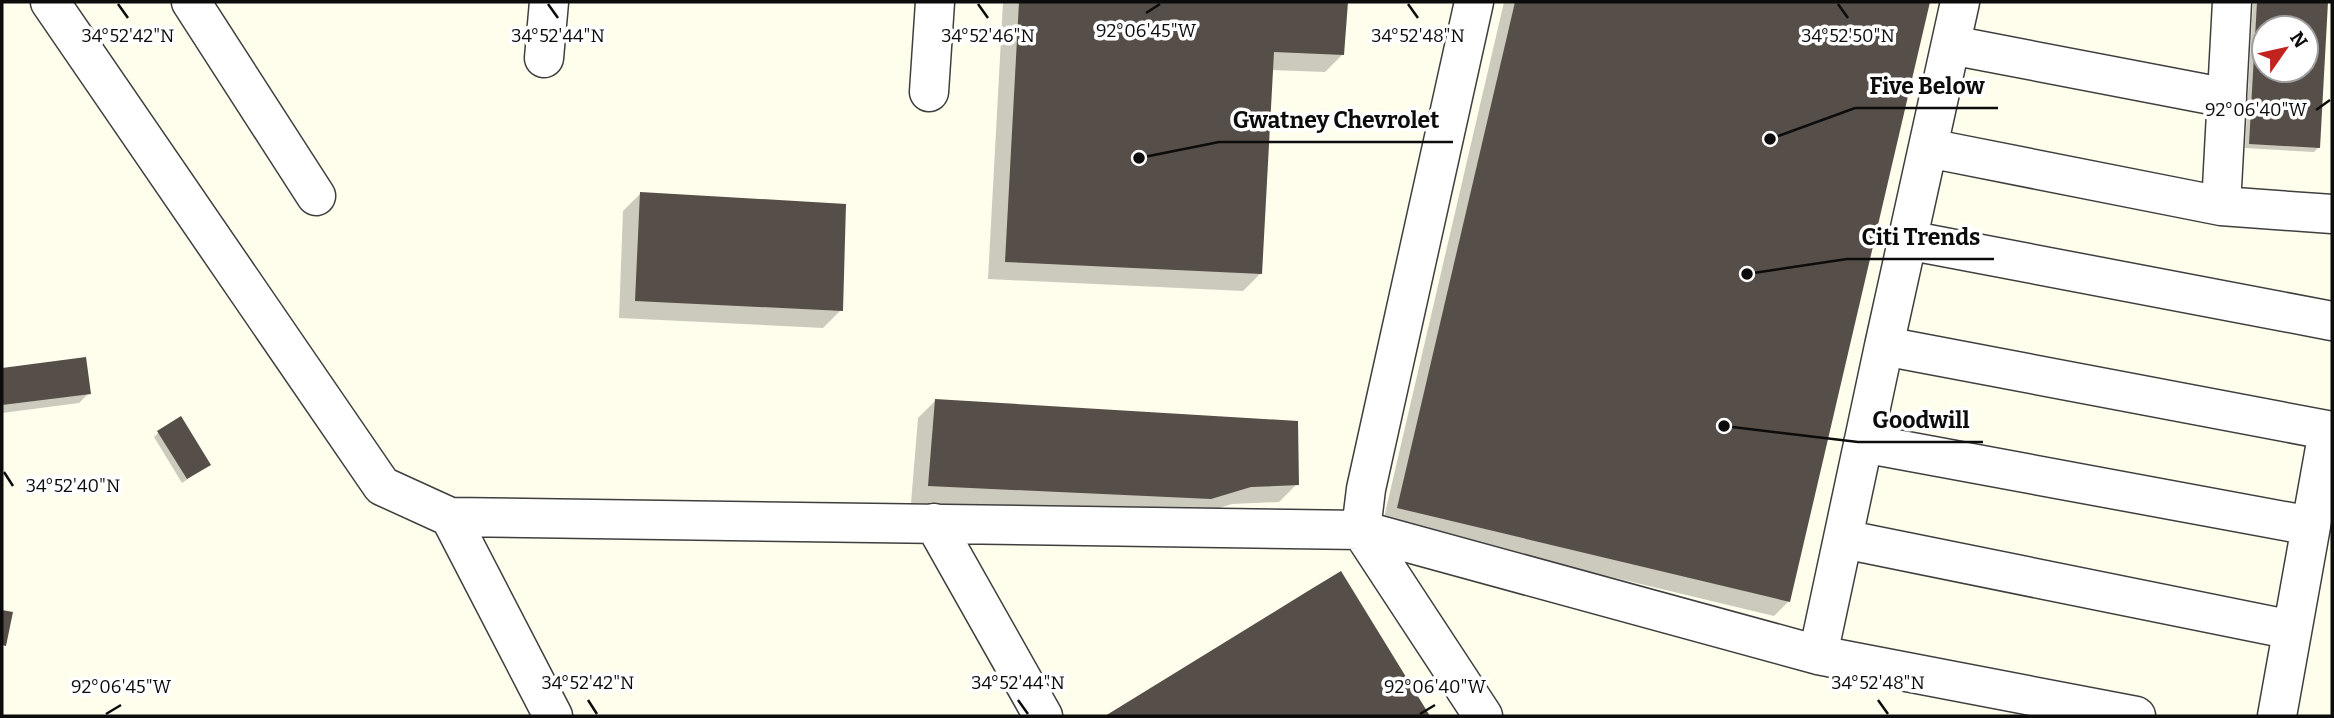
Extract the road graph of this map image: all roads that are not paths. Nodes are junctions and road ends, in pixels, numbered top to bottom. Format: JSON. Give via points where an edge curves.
{"nodes":[{"id":1,"x":50,"y":2,"type":"edge"},
{"id":2,"x":191,"y":2,"type":"edge"},
{"id":3,"x":549,"y":2,"type":"edge"},
{"id":4,"x":935,"y":2,"type":"edge"},
{"id":5,"x":1474,"y":2,"type":"edge"},
{"id":6,"x":1960,"y":2,"type":"edge"},
{"id":7,"x":2232,"y":2,"type":"edge"},
{"id":8,"x":1951,"y":45,"type":"junction"},
{"id":9,"x":544,"y":58,"type":"dead end"},
{"id":10,"x":929,"y":92,"type":"dead end"},
{"id":11,"x":2227,"y":98,"type":"junction"},
{"id":12,"x":1928,"y":148,"type":"junction"},
{"id":13,"x":316,"y":196,"type":"dead end"},
{"id":14,"x":2221,"y":206,"type":"junction"},
{"id":15,"x":2332,"y":214,"type":"edge"},
{"id":16,"x":1907,"y":240,"type":"junction"},
{"id":17,"x":2332,"y":321,"type":"edge"},
{"id":18,"x":1884,"y":346,"type":"junction"},
{"id":19,"x":2330,"y":431,"type":"edge"},
{"id":20,"x":1863,"y":443,"type":"junction"},
{"id":21,"x":450,"y":517,"type":"junction"},
{"id":22,"x":933,"y":523,"type":"junction"},
{"id":23,"x":2311,"y":526,"type":"junction"},
{"id":24,"x":1361,"y":530,"type":"junction"},
{"id":25,"x":1843,"y":539,"type":"junction"},
{"id":26,"x":2292,"y":630,"type":"junction"},
{"id":27,"x":1818,"y":655,"type":"junction"},
{"id":28,"x":553,"y":716,"type":"edge"},
{"id":29,"x":1043,"y":716,"type":"edge"},
{"id":30,"x":1483,"y":716,"type":"edge"},
{"id":31,"x":2136,"y":716,"type":"edge"},
{"id":32,"x":2277,"y":716,"type":"edge"}],
"edges":[{"from":1,"to":21,"type":"lane","via":[[382,486]]},
{"from":2,"to":13,"type":"lane"},
{"from":3,"to":9,"type":"lane"},
{"from":4,"to":10,"type":"lane"},
{"from":5,"to":24,"type":"lane","via":[[1366,489]]},
{"from":6,"to":8,"type":"lane"},
{"from":7,"to":11,"type":"lane"},
{"from":8,"to":11,"type":"lane"},
{"from":8,"to":12,"type":"lane"},
{"from":11,"to":14,"type":"lane"},
{"from":12,"to":14,"type":"lane"},
{"from":12,"to":16,"type":"lane"},
{"from":14,"to":15,"type":"lane"},
{"from":16,"to":17,"type":"lane"},
{"from":16,"to":18,"type":"lane"},
{"from":18,"to":19,"type":"lane"},
{"from":18,"to":20,"type":"lane"},
{"from":19,"to":23,"type":"lane"},
{"from":20,"to":23,"type":"lane"},
{"from":20,"to":25,"type":"lane"},
{"from":21,"to":22,"type":"lane"},
{"from":21,"to":28,"type":"lane"},
{"from":22,"to":24,"type":"lane"},
{"from":22,"to":29,"type":"lane"},
{"from":23,"to":26,"type":"lane"},
{"from":24,"to":27,"type":"lane"},
{"from":24,"to":30,"type":"lane"},
{"from":25,"to":26,"type":"lane"},
{"from":25,"to":27,"type":"lane"},
{"from":26,"to":32,"type":"lane"},
{"from":27,"to":31,"type":"lane"}]}
